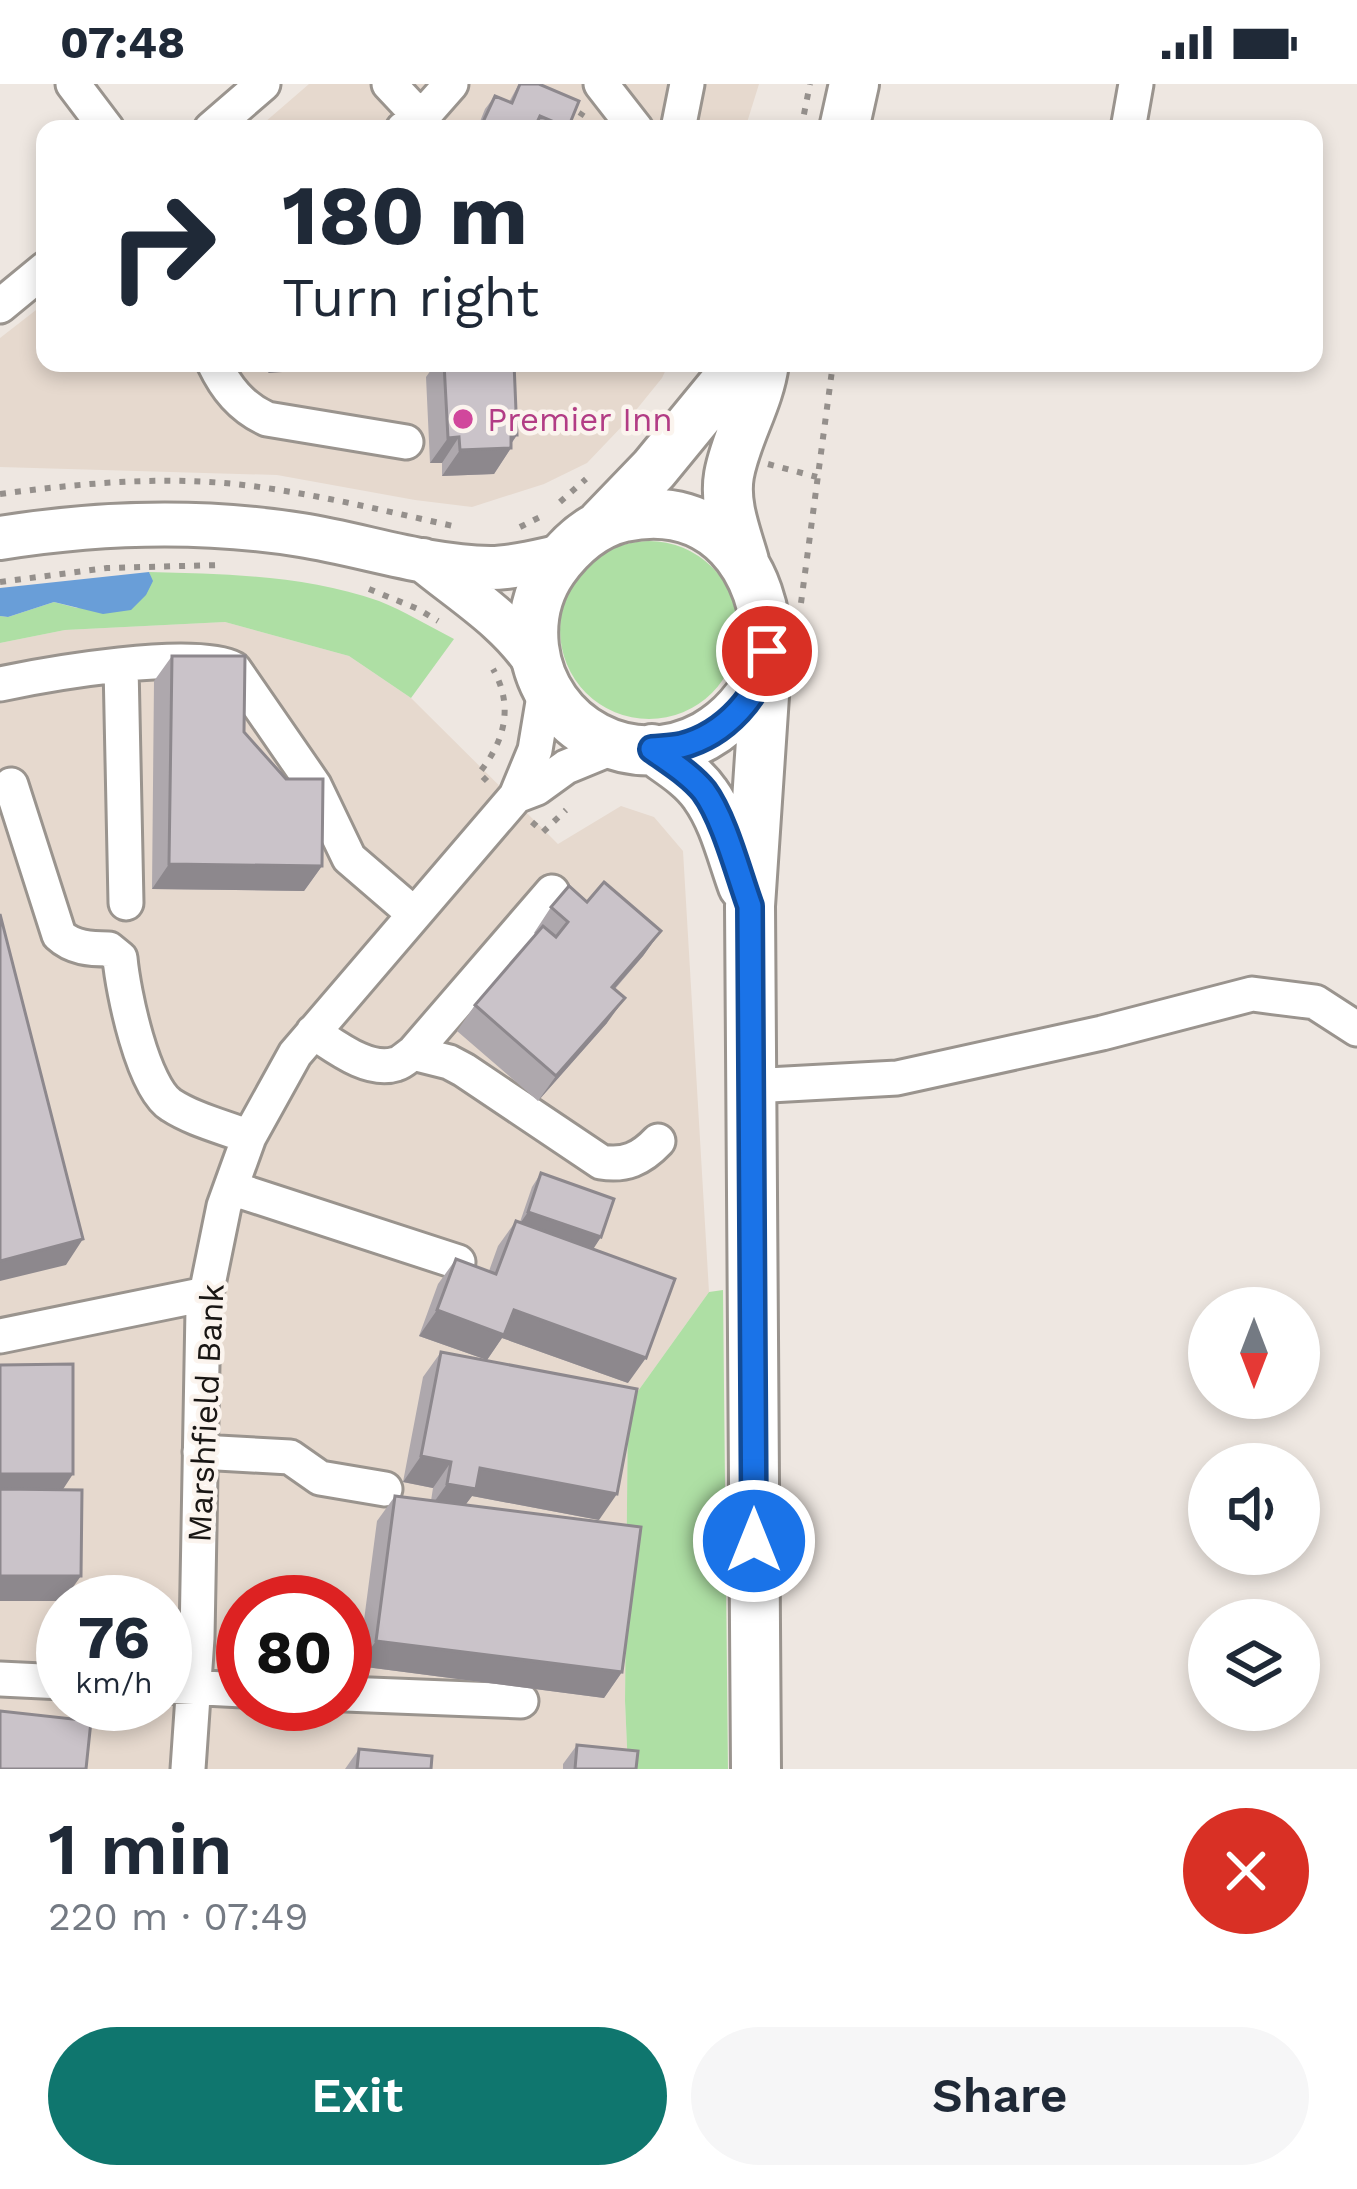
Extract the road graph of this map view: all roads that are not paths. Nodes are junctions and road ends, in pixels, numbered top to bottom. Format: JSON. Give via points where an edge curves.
{"nodes":[{"id":1,"x":73,"y":84,"type":"edge"},
{"id":2,"x":263,"y":84,"type":"edge"},
{"id":3,"x":389,"y":84,"type":"edge"},
{"id":4,"x":451,"y":84,"type":"edge"},
{"id":5,"x":601,"y":84,"type":"edge"},
{"id":6,"x":687,"y":84,"type":"edge"},
{"id":7,"x":854,"y":84,"type":"edge"},
{"id":8,"x":1136,"y":84,"type":"edge"},
{"id":9,"x":100,"y":120,"type":"edge"},
{"id":10,"x":221,"y":120,"type":"edge"},
{"id":11,"x":409,"y":120,"type":"edge"},
{"id":12,"x":414,"y":120,"type":"edge"},
{"id":13,"x":629,"y":120,"type":"edge"},
{"id":14,"x":680,"y":120,"type":"edge"},
{"id":15,"x":846,"y":120,"type":"edge"},
{"id":16,"x":1130,"y":120,"type":"edge"},
{"id":17,"x":36,"y":276,"type":"edge"},
{"id":18,"x":0,"y":306,"type":"edge"},
{"id":19,"x":219,"y":372,"type":"edge"},
{"id":20,"x":734,"y":372,"type":"edge"},
{"id":21,"x":763,"y":372,"type":"edge"},
{"id":22,"x":406,"y":442,"type":"dead end"},
{"id":23,"x":602,"y":523,"type":"junction"},
{"id":24,"x":0,"y":538,"type":"edge"},
{"id":25,"x":562,"y":556,"type":"junction"},
{"id":26,"x":423,"y":560,"type":"junction"},
{"id":27,"x":744,"y":561,"type":"junction"},
{"id":28,"x":121,"y":665,"type":"junction"},
{"id":29,"x":765,"y":669,"type":"junction"},
{"id":30,"x":541,"y":676,"type":"junction"},
{"id":31,"x":0,"y":684,"type":"edge"},
{"id":32,"x":635,"y":748,"type":"junction"},
{"id":33,"x":11,"y":785,"type":"dead end"},
{"id":34,"x":515,"y":796,"type":"junction"},
{"id":35,"x":552,"y":892,"type":"dead end"},
{"id":36,"x":126,"y":903,"type":"dead end"},
{"id":37,"x":750,"y":906,"type":"junction"},
{"id":38,"x":414,"y":914,"type":"junction"},
{"id":39,"x":1357,"y":1029,"type":"edge"},
{"id":40,"x":313,"y":1032,"type":"junction"},
{"id":41,"x":413,"y":1053,"type":"junction"},
{"id":42,"x":751,"y":1086,"type":"junction"},
{"id":43,"x":249,"y":1137,"type":"junction"},
{"id":44,"x":658,"y":1142,"type":"dead end"},
{"id":45,"x":231,"y":1188,"type":"junction"},
{"id":46,"x":458,"y":1262,"type":"edge"},
{"id":47,"x":206,"y":1294,"type":"junction"},
{"id":48,"x":0,"y":1336,"type":"edge"},
{"id":49,"x":200,"y":1452,"type":"junction"},
{"id":50,"x":385,"y":1490,"type":"dead end"},
{"id":51,"x":189,"y":1575,"type":"edge"},
{"id":52,"x":0,"y":1679,"type":"edge"},
{"id":53,"x":36,"y":1681,"type":"edge"},
{"id":54,"x":372,"y":1695,"type":"edge"},
{"id":55,"x":521,"y":1701,"type":"dead end"},
{"id":56,"x":184,"y":1731,"type":"edge"},
{"id":57,"x":188,"y":1769,"type":"edge"},
{"id":58,"x":756,"y":1769,"type":"edge"}],
"edges":[{"from":1,"to":9,"type":"street"},
{"from":2,"to":10,"type":"street"},
{"from":3,"to":11,"type":"street"},
{"from":4,"to":12,"type":"street"},
{"from":5,"to":13,"type":"street"},
{"from":6,"to":14,"type":"street"},
{"from":7,"to":15,"type":"highway"},
{"from":8,"to":16,"type":"street"},
{"from":17,"to":18,"type":"street"},
{"from":19,"to":22,"type":"street","via":[[231,393],[267,419]]},
{"from":20,"to":23,"type":"highway"},
{"from":21,"to":27,"type":"highway","via":[[729,476]]},
{"from":23,"to":25,"type":"highway"},
{"from":23,"to":27,"type":"highway","via":[[678,518],[721,537]]},
{"from":24,"to":26,"type":"main road","via":[[115,524],[234,526]]},
{"from":25,"to":26,"type":"main road","via":[[491,568]]},
{"from":25,"to":30,"type":"highway","via":[[533,623]]},
{"from":26,"to":30,"type":"main road","via":[[506,625]]},
{"from":27,"to":29,"type":"highway","via":[[764,614]]},
{"from":28,"to":31,"type":"street"},
{"from":28,"to":36,"type":"street"},
{"from":28,"to":38,"type":"street","via":[[203,661],[234,669],[314,785],[350,859]]},
{"from":29,"to":32,"type":"highway","via":[[744,705],[703,737]]},
{"from":29,"to":37,"type":"highway"},
{"from":30,"to":32,"type":"highway","via":[[577,726]]},
{"from":30,"to":34,"type":"street","name":"Marshfield Bank","via":[[535,751]]},
{"from":32,"to":34,"type":"street","name":"Marshfield Bank","via":[[566,767]]},
{"from":32,"to":37,"type":"highway","via":[[704,791]]},
{"from":33,"to":43,"type":"street","via":[[59,934],[120,958],[155,1091]]},
{"from":34,"to":38,"type":"street","name":"Marshfield Bank"},
{"from":35,"to":41,"type":"street"},
{"from":37,"to":42,"type":"highway"},
{"from":38,"to":40,"type":"street","name":"Marshfield Bank"},
{"from":39,"to":42,"type":"street","via":[[1315,1001],[1252,994],[897,1078]]},
{"from":40,"to":41,"type":"street","via":[[374,1064],[397,1064]]},
{"from":40,"to":43,"type":"street","name":"Marshfield Bank"},
{"from":41,"to":44,"type":"street","via":[[464,1070],[601,1162],[625,1163]]},
{"from":42,"to":58,"type":"highway"},
{"from":43,"to":45,"type":"street","name":"Marshfield Bank"},
{"from":45,"to":46,"type":"street"},
{"from":45,"to":47,"type":"street","name":"Marshfield Bank"},
{"from":47,"to":48,"type":"street"},
{"from":47,"to":49,"type":"street","name":"Marshfield Bank"},
{"from":49,"to":50,"type":"street","via":[[290,1457],[320,1478]]},
{"from":49,"to":51,"type":"street","name":"Marshfield Bank"},
{"from":52,"to":53,"type":"street"},
{"from":54,"to":55,"type":"street"},
{"from":56,"to":57,"type":"street","name":"Marshfield Bank"}]}
